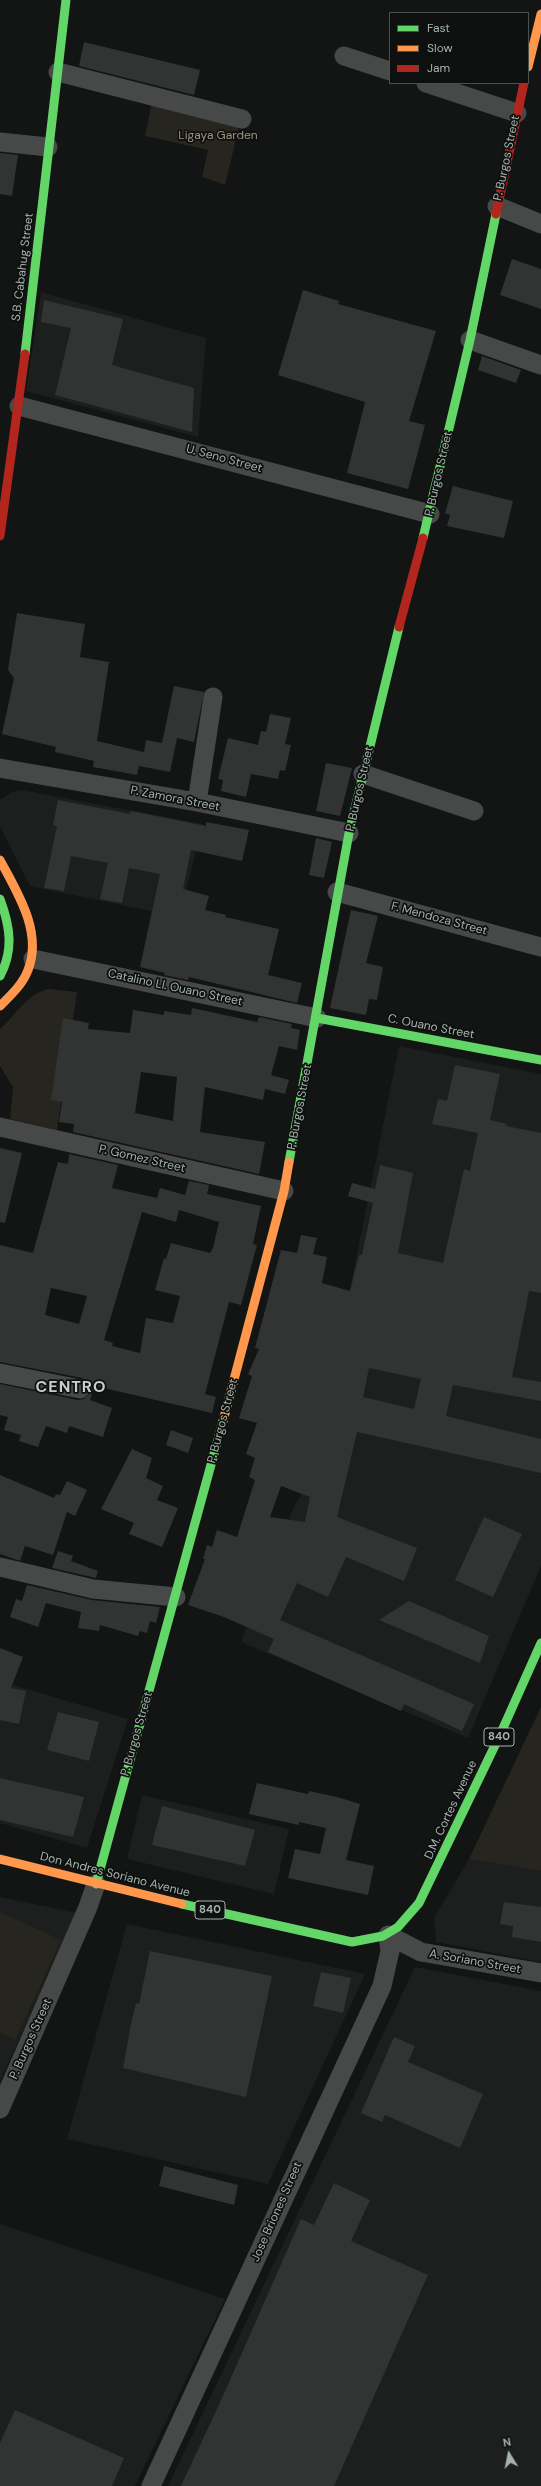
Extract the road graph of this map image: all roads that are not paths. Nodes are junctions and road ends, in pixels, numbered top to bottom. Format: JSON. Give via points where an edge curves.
{"nodes":[{"id":1,"x":66,"y":0,"type":"edge"},
{"id":2,"x":541,"y":14,"type":"edge"},
{"id":3,"x":344,"y":56,"type":"dead end"},
{"id":4,"x":529,"y":63,"type":"edge"},
{"id":5,"x":389,"y":71,"type":"edge"},
{"id":6,"x":58,"y":72,"type":"junction"},
{"id":7,"x":429,"y":84,"type":"edge"},
{"id":8,"x":524,"y":84,"type":"edge"},
{"id":9,"x":517,"y":113,"type":"junction"},
{"id":10,"x":242,"y":119,"type":"dead end"},
{"id":11,"x":0,"y":142,"type":"edge"},
{"id":12,"x":48,"y":147,"type":"junction"},
{"id":13,"x":497,"y":206,"type":"junction"},
{"id":14,"x":541,"y":224,"type":"edge"},
{"id":15,"x":470,"y":340,"type":"junction"},
{"id":16,"x":541,"y":365,"type":"edge"},
{"id":17,"x":19,"y":406,"type":"junction"},
{"id":18,"x":430,"y":514,"type":"junction"},
{"id":19,"x":0,"y":536,"type":"edge"},
{"id":20,"x":213,"y":697,"type":"dead end"},
{"id":21,"x":0,"y":768,"type":"edge"},
{"id":22,"x":363,"y":774,"type":"junction"},
{"id":23,"x":197,"y":802,"type":"junction"},
{"id":24,"x":474,"y":811,"type":"dead end"},
{"id":25,"x":349,"y":833,"type":"junction"},
{"id":26,"x":0,"y":860,"type":"edge"},
{"id":27,"x":338,"y":892,"type":"junction"},
{"id":28,"x":0,"y":899,"type":"edge"},
{"id":29,"x":24,"y":907,"type":"junction"},
{"id":30,"x":6,"y":912,"type":"junction"},
{"id":31,"x":541,"y":947,"type":"edge"},
{"id":32,"x":21,"y":956,"type":"junction"},
{"id":33,"x":0,"y":976,"type":"edge"},
{"id":34,"x":0,"y":1006,"type":"edge"},
{"id":35,"x":317,"y":1018,"type":"junction"},
{"id":36,"x":541,"y":1060,"type":"edge"},
{"id":37,"x":0,"y":1127,"type":"edge"},
{"id":38,"x":284,"y":1191,"type":"junction"},
{"id":39,"x":0,"y":1373,"type":"edge"},
{"id":40,"x":80,"y":1389,"type":"dead end"},
{"id":41,"x":0,"y":1568,"type":"edge"},
{"id":42,"x":176,"y":1597,"type":"junction"},
{"id":43,"x":541,"y":1643,"type":"edge"},
{"id":44,"x":0,"y":1858,"type":"edge"},
{"id":45,"x":96,"y":1884,"type":"junction"},
{"id":46,"x":388,"y":1935,"type":"junction"},
{"id":47,"x":541,"y":1973,"type":"edge"},
{"id":48,"x":0,"y":2109,"type":"edge"},
{"id":49,"x":151,"y":2486,"type":"edge"}],
"edges":[{"from":1,"to":6,"type":"main road","name":"S.B. Cabahug Street"},
{"from":2,"to":4,"type":"main road"},
{"from":3,"to":5,"type":"street"},
{"from":6,"to":10,"type":"street"},
{"from":6,"to":12,"type":"main road","name":"S.B. Cabahug Street"},
{"from":7,"to":9,"type":"street"},
{"from":8,"to":9,"type":"main road","name":"P. Burgos Street"},
{"from":9,"to":13,"type":"main road","name":"P. Burgos Street"},
{"from":11,"to":12,"type":"street"},
{"from":12,"to":17,"type":"main road","name":"S.B. Cabahug Street"},
{"from":13,"to":14,"type":"street"},
{"from":13,"to":15,"type":"main road","name":"P. Burgos Street"},
{"from":15,"to":16,"type":"street"},
{"from":15,"to":18,"type":"main road","name":"P. Burgos Street"},
{"from":17,"to":18,"type":"street","name":"U. Seno Street"},
{"from":17,"to":19,"type":"main road","name":"S.B. Cabahug Street"},
{"from":18,"to":22,"type":"main road","name":"P. Burgos Street"},
{"from":20,"to":23,"type":"street"},
{"from":21,"to":23,"type":"street","name":"P. Zamora Street"},
{"from":22,"to":24,"type":"street"},
{"from":22,"to":25,"type":"main road","name":"P. Burgos Street"},
{"from":23,"to":25,"type":"street","name":"P. Zamora Street"},
{"from":25,"to":27,"type":"main road","name":"P. Burgos Street"},
{"from":26,"to":29,"type":"main road"},
{"from":27,"to":31,"type":"street","name":"F. Mendoza Street"},
{"from":27,"to":35,"type":"main road","name":"P. Burgos Street"},
{"from":28,"to":30,"type":"main road"},
{"from":29,"to":30,"type":"main road"},
{"from":29,"to":32,"type":"main road","via":[[32,934]]},
{"from":30,"to":32,"type":"main road","via":[[10,933]]},
{"from":32,"to":33,"type":"main road"},
{"from":32,"to":34,"type":"main road","via":[[28,976]]},
{"from":32,"to":35,"type":"street","name":"Catalino Ll. Ouano Street"},
{"from":35,"to":36,"type":"main road","name":"C. Ouano Street"},
{"from":35,"to":38,"type":"main road","name":"P. Burgos Street"},
{"from":37,"to":38,"type":"street","name":"P. Gomez Street"},
{"from":38,"to":42,"type":"main road","name":"P. Burgos Street"},
{"from":39,"to":40,"type":"street"},
{"from":41,"to":42,"type":"street","via":[[93,1589]]},
{"from":42,"to":45,"type":"main road","name":"P. Burgos Street"},
{"from":43,"to":46,"type":"main road","name":"D.M. Cortes Avenue","number":"840","via":[[419,1903],[407,1919]]},
{"from":44,"to":45,"type":"main road","name":"Don Andres Soriano Avenue","number":"840"},
{"from":45,"to":46,"type":"main road","name":"Don Andres Soriano Avenue","number":"840","via":[[352,1942],[371,1941]]},
{"from":45,"to":48,"type":"street","name":"P. Burgos Street"},
{"from":46,"to":47,"type":"street","name":"A. Soriano Street","via":[[421,1952]]},
{"from":46,"to":49,"type":"street","name":"Jose Briones Street","via":[[390,1951],[382,1986]]}]}
